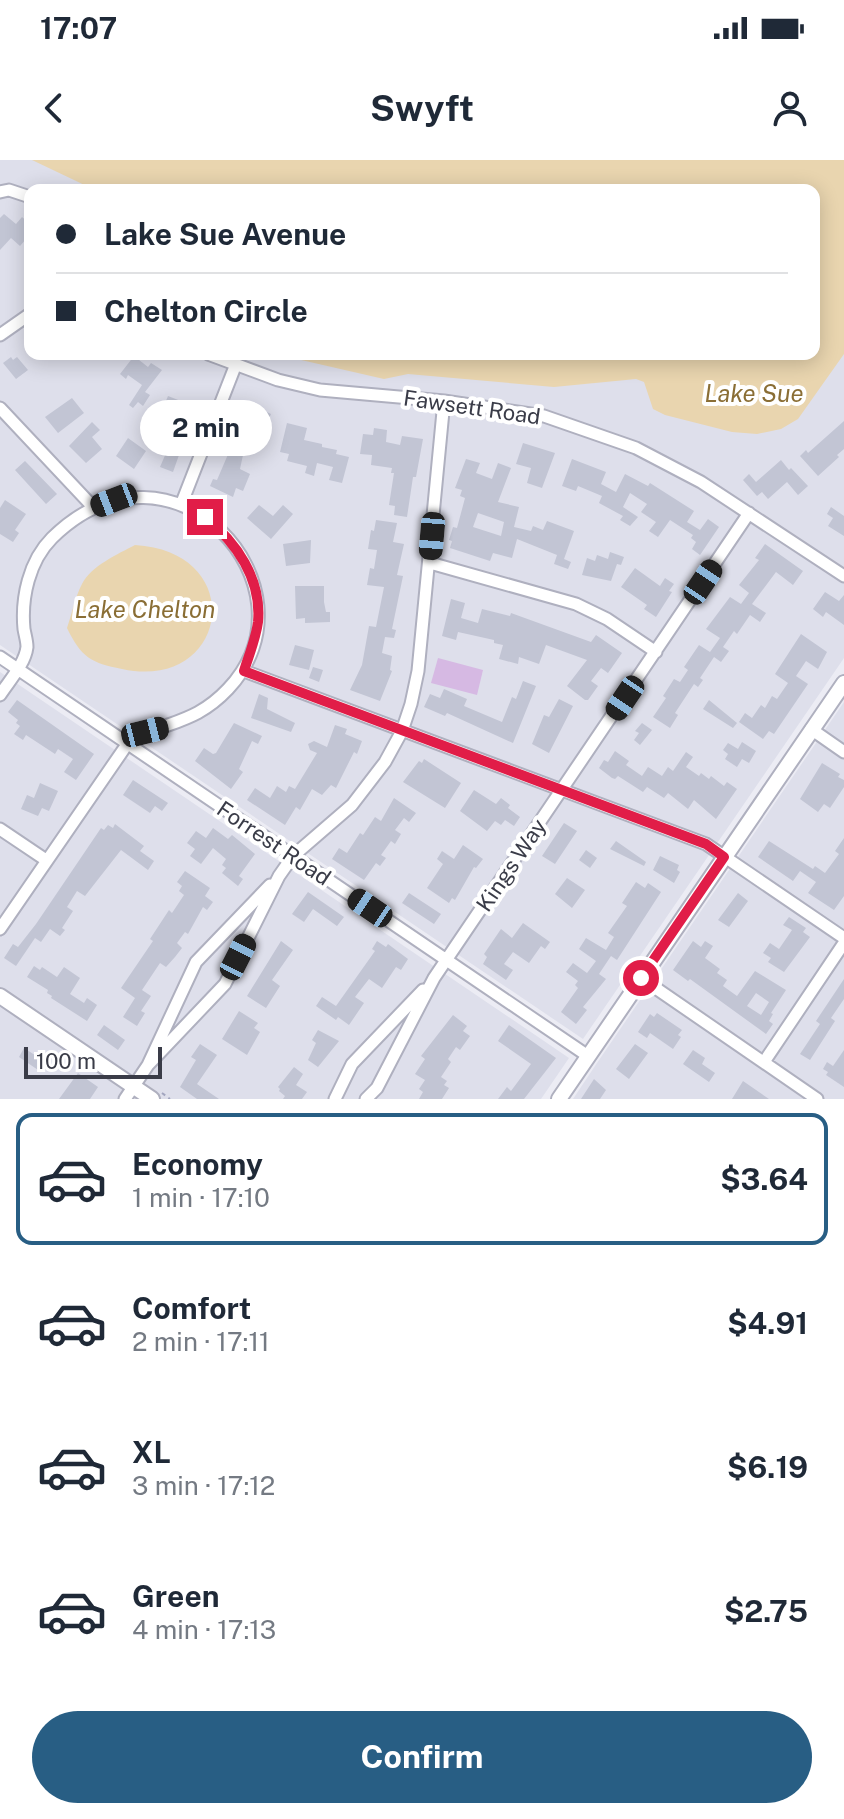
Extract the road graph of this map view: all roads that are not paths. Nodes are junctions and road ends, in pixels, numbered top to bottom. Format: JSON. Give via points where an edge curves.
{"nodes":[{"id":1,"x":0,"y":192,"type":"edge"},
{"id":2,"x":24,"y":195,"type":"edge"},
{"id":3,"x":24,"y":318,"type":"edge"},
{"id":4,"x":0,"y":335,"type":"edge"},
{"id":5,"x":225,"y":360,"type":"edge"},
{"id":6,"x":236,"y":364,"type":"junction"},
{"id":7,"x":444,"y":401,"type":"junction"},
{"id":8,"x":0,"y":408,"type":"edge"},
{"id":9,"x":181,"y":505,"type":"junction"},
{"id":10,"x":94,"y":508,"type":"junction"},
{"id":11,"x":749,"y":513,"type":"junction"},
{"id":12,"x":430,"y":563,"type":"junction"},
{"id":13,"x":844,"y":576,"type":"edge"},
{"id":14,"x":656,"y":652,"type":"junction"},
{"id":15,"x":0,"y":657,"type":"edge"},
{"id":16,"x":18,"y":669,"type":"junction"},
{"id":17,"x":244,"y":671,"type":"junction"},
{"id":18,"x":844,"y":683,"type":"edge"},
{"id":19,"x":0,"y":695,"type":"edge"},
{"id":20,"x":811,"y":729,"type":"junction"},
{"id":21,"x":402,"y":731,"type":"junction"},
{"id":22,"x":128,"y":743,"type":"junction"},
{"id":23,"x":844,"y":752,"type":"edge"},
{"id":24,"x":561,"y":791,"type":"junction"},
{"id":25,"x":0,"y":829,"type":"edge"},
{"id":26,"x":293,"y":856,"type":"junction"},
{"id":27,"x":724,"y":857,"type":"junction"},
{"id":28,"x":46,"y":860,"type":"junction"},
{"id":29,"x":279,"y":876,"type":"junction"},
{"id":30,"x":0,"y":929,"type":"edge"},
{"id":31,"x":844,"y":940,"type":"edge"},
{"id":32,"x":447,"y":960,"type":"junction"},
{"id":33,"x":434,"y":978,"type":"junction"},
{"id":34,"x":641,"y":978,"type":"junction"},
{"id":35,"x":0,"y":996,"type":"edge"},
{"id":36,"x":588,"y":1056,"type":"junction"},
{"id":37,"x":764,"y":1062,"type":"junction"},
{"id":38,"x":148,"y":1065,"type":"junction"},
{"id":39,"x":130,"y":1093,"type":"edge"},
{"id":40,"x":152,"y":1099,"type":"edge"},
{"id":41,"x":335,"y":1099,"type":"edge"},
{"id":42,"x":366,"y":1099,"type":"edge"},
{"id":43,"x":559,"y":1099,"type":"edge"},
{"id":44,"x":817,"y":1099,"type":"edge"}],
"edges":[{"from":1,"to":2,"type":"street"},
{"from":3,"to":4,"type":"street"},
{"from":5,"to":6,"type":"street","name":"Fawsett Road"},
{"from":6,"to":7,"type":"street","name":"Fawsett Road","via":[[320,390]]},
{"from":6,"to":9,"type":"street"},
{"from":7,"to":11,"type":"street","name":"Fawsett Road","via":[[544,416],[636,448]]},
{"from":7,"to":12,"type":"street"},
{"from":8,"to":10,"type":"street"},
{"from":9,"to":10,"type":"street","via":[[136,497]]},
{"from":9,"to":17,"type":"street","via":[[224,532],[250,575],[258,623]]},
{"from":10,"to":16,"type":"street","via":[[59,532],[37,559],[27,585],[27,645]]},
{"from":11,"to":13,"type":"street","name":"Fawsett Road"},
{"from":11,"to":14,"type":"street","name":"Kings Way"},
{"from":12,"to":14,"type":"street","via":[[576,604]]},
{"from":12,"to":21,"type":"street","via":[[418,671]]},
{"from":14,"to":24,"type":"street","name":"Kings Way"},
{"from":15,"to":16,"type":"street","name":"Forrest Road"},
{"from":16,"to":19,"type":"street"},
{"from":16,"to":22,"type":"street","name":"Forrest Road"},
{"from":17,"to":21,"type":"street"},
{"from":17,"to":22,"type":"street","via":[[207,709]]},
{"from":18,"to":20,"type":"street"},
{"from":20,"to":23,"type":"street"},
{"from":20,"to":27,"type":"street"},
{"from":21,"to":24,"type":"street"},
{"from":21,"to":26,"type":"street","via":[[369,786]]},
{"from":22,"to":26,"type":"street","name":"Forrest Road"},
{"from":22,"to":28,"type":"street"},
{"from":24,"to":27,"type":"street","via":[[706,844]]},
{"from":24,"to":32,"type":"street","name":"Kings Way"},
{"from":25,"to":28,"type":"street"},
{"from":26,"to":29,"type":"street"},
{"from":26,"to":32,"type":"street","name":"Forrest Road"},
{"from":27,"to":31,"type":"street"},
{"from":27,"to":34,"type":"street"},
{"from":28,"to":30,"type":"street"},
{"from":29,"to":38,"type":"street","via":[[225,984]]},
{"from":29,"to":38,"type":"street","via":[[196,962]]},
{"from":31,"to":37,"type":"street"},
{"from":32,"to":33,"type":"street","name":"Kings Way"},
{"from":32,"to":36,"type":"street","name":"Forrest Road"},
{"from":33,"to":41,"type":"street","name":"Kings Way","via":[[352,1064]]},
{"from":33,"to":42,"type":"street","name":"Kings Way","via":[[377,1088]]},
{"from":34,"to":36,"type":"street"},
{"from":34,"to":37,"type":"street"},
{"from":35,"to":39,"type":"street"},
{"from":36,"to":43,"type":"street"},
{"from":37,"to":44,"type":"street"},
{"from":38,"to":39,"type":"street"},
{"from":39,"to":40,"type":"street"}]}
